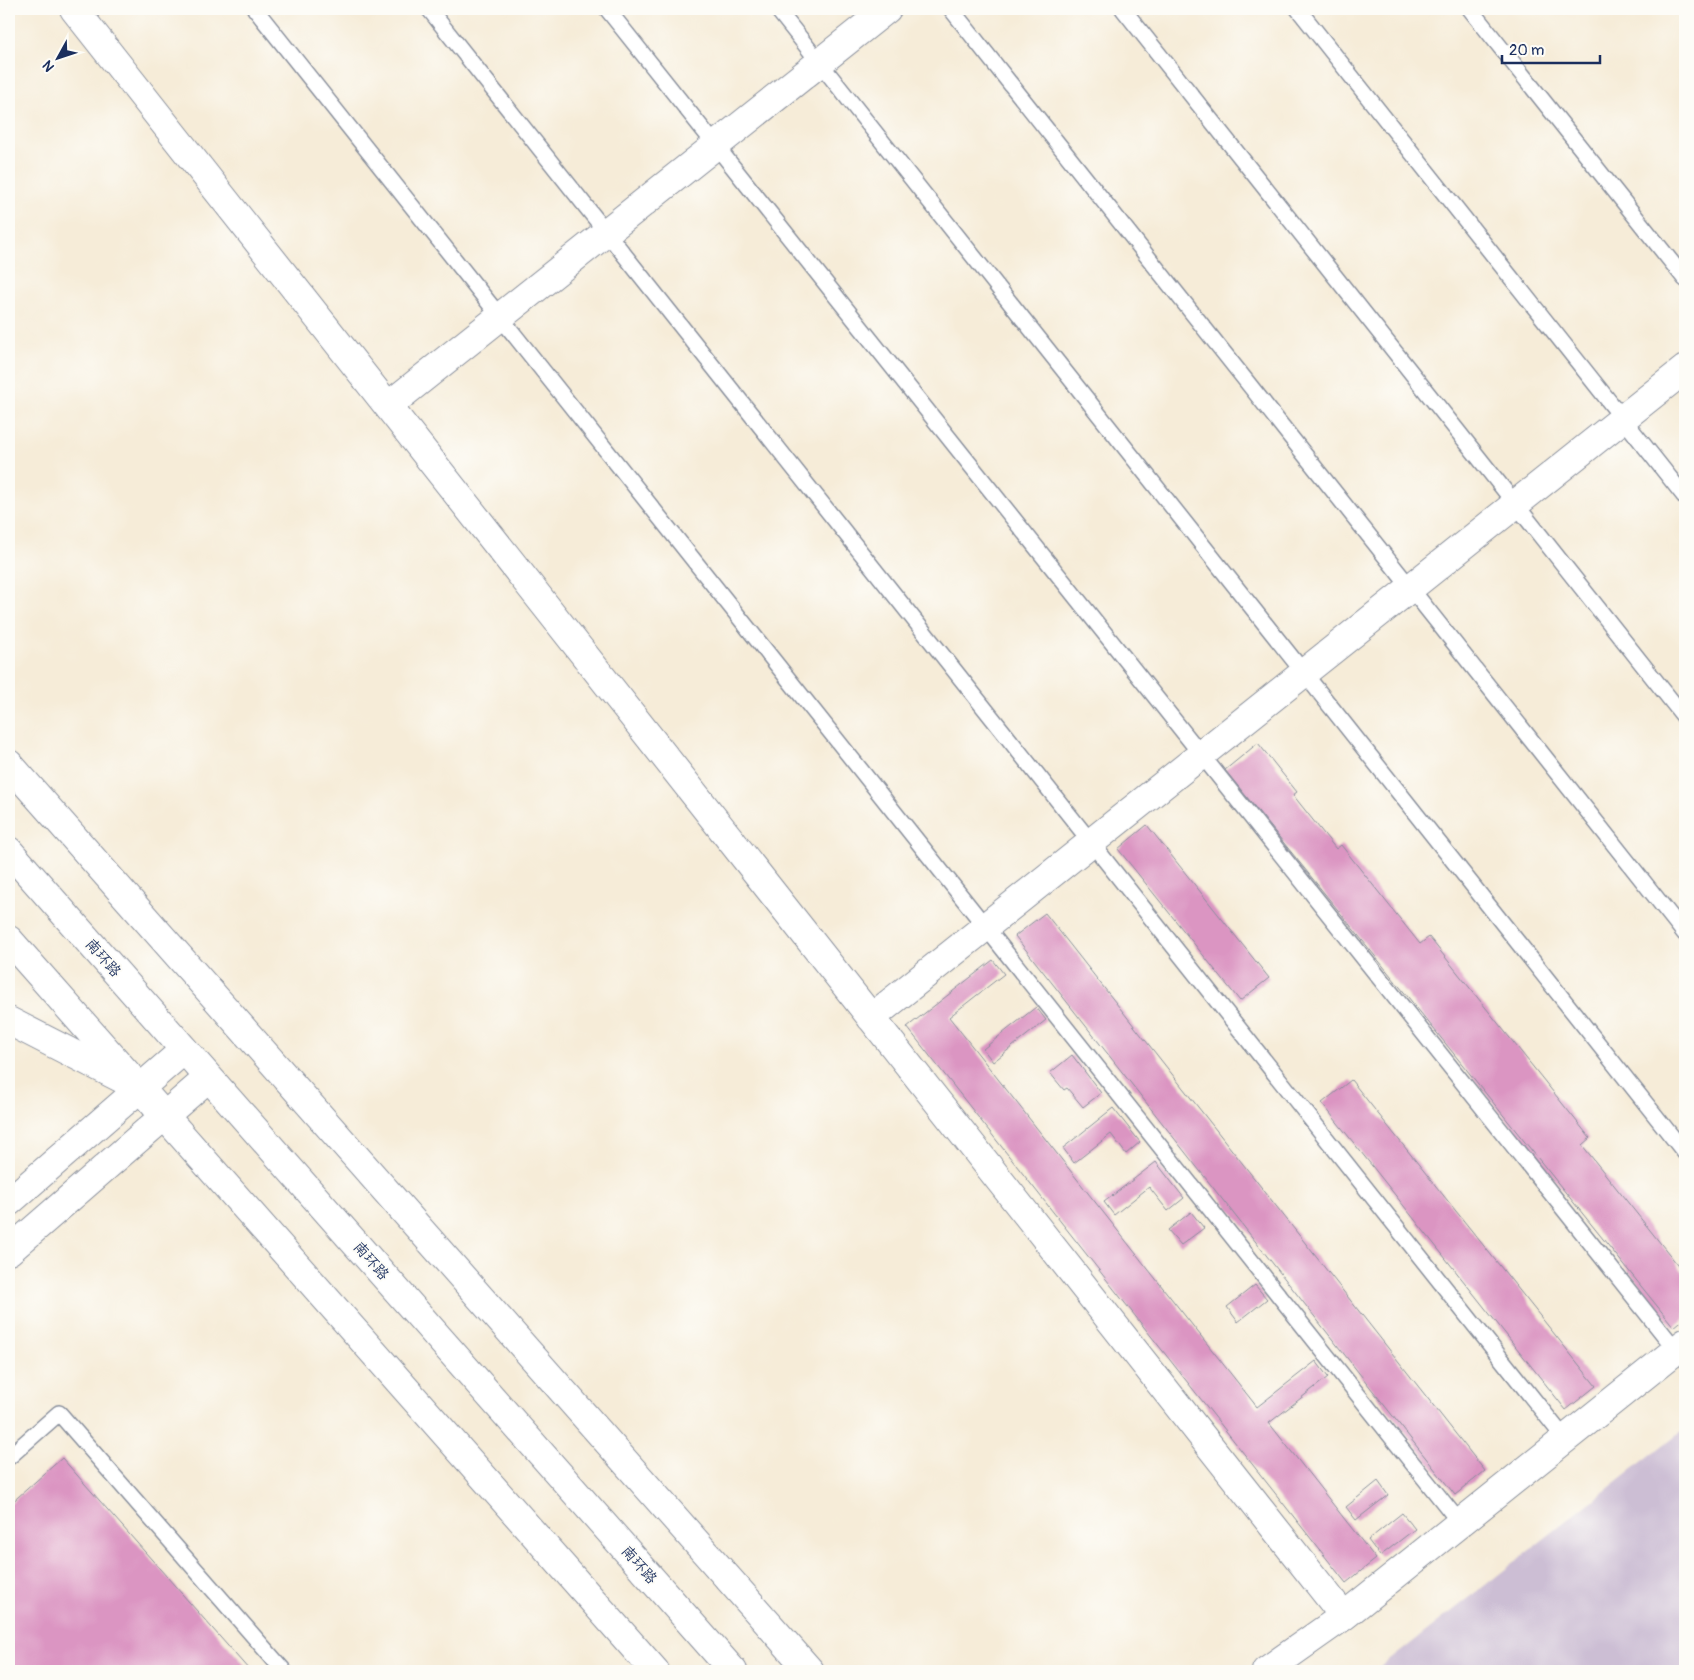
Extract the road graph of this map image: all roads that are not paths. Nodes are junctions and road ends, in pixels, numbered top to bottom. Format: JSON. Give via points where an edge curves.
{"nodes":[{"id":1,"x":74,"y":9,"type":"edge"},
{"id":2,"x":255,"y":9,"type":"edge"},
{"id":3,"x":429,"y":9,"type":"edge"},
{"id":4,"x":606,"y":9,"type":"edge"},
{"id":5,"x":777,"y":9,"type":"edge"},
{"id":6,"x":887,"y":9,"type":"edge"},
{"id":7,"x":951,"y":9,"type":"edge"},
{"id":8,"x":1123,"y":9,"type":"edge"},
{"id":9,"x":1298,"y":9,"type":"edge"},
{"id":10,"x":1470,"y":9,"type":"edge"},
{"id":11,"x":820,"y":63,"type":"junction"},
{"id":12,"x":716,"y":146,"type":"junction"},
{"id":13,"x":607,"y":232,"type":"junction"},
{"id":14,"x":1685,"y":279,"type":"edge"},
{"id":15,"x":500,"y":317,"type":"junction"},
{"id":16,"x":1685,"y":369,"type":"edge"},
{"id":17,"x":388,"y":406,"type":"junction"},
{"id":18,"x":1623,"y":419,"type":"junction"},
{"id":19,"x":1685,"y":497,"type":"edge"},
{"id":20,"x":1516,"y":504,"type":"junction"},
{"id":21,"x":1410,"y":588,"type":"junction"},
{"id":22,"x":1304,"y":673,"type":"junction"},
{"id":23,"x":1685,"y":718,"type":"edge"},
{"id":24,"x":1201,"y":755,"type":"junction"},
{"id":25,"x":9,"y":764,"type":"edge"},
{"id":26,"x":1092,"y":842,"type":"junction"},
{"id":27,"x":9,"y":851,"type":"edge"},
{"id":28,"x":985,"y":927,"type":"junction"},
{"id":29,"x":1685,"y":934,"type":"edge"},
{"id":30,"x":9,"y":940,"type":"edge"},
{"id":31,"x":871,"y":1018,"type":"junction"},
{"id":32,"x":9,"y":1021,"type":"edge"},
{"id":33,"x":184,"y":1050,"type":"junction"},
{"id":34,"x":208,"y":1078,"type":"junction"},
{"id":35,"x":140,"y":1088,"type":"junction"},
{"id":36,"x":164,"y":1116,"type":"junction"},
{"id":37,"x":1685,"y":1153,"type":"edge"},
{"id":38,"x":9,"y":1202,"type":"edge"},
{"id":39,"x":9,"y":1251,"type":"edge"},
{"id":40,"x":1681,"y":1347,"type":"edge"},
{"id":41,"x":1565,"y":1439,"type":"junction"},
{"id":42,"x":9,"y":1457,"type":"edge"},
{"id":43,"x":1460,"y":1523,"type":"junction"},
{"id":44,"x":1344,"y":1616,"type":"junction"},
{"id":45,"x":284,"y":1671,"type":"edge"},
{"id":46,"x":655,"y":1671,"type":"edge"},
{"id":47,"x":733,"y":1671,"type":"edge"},
{"id":48,"x":810,"y":1671,"type":"edge"},
{"id":49,"x":1266,"y":1671,"type":"edge"}],
"edges":[{"from":1,"to":17,"type":"street"},
{"from":2,"to":15,"type":"lane"},
{"from":3,"to":13,"type":"lane"},
{"from":4,"to":12,"type":"lane"},
{"from":5,"to":11,"type":"lane"},
{"from":6,"to":11,"type":"street"},
{"from":7,"to":21,"type":"lane"},
{"from":8,"to":20,"type":"lane"},
{"from":9,"to":18,"type":"lane"},
{"from":10,"to":14,"type":"lane"},
{"from":11,"to":12,"type":"street"},
{"from":11,"to":22,"type":"lane"},
{"from":12,"to":13,"type":"street"},
{"from":12,"to":24,"type":"lane"},
{"from":13,"to":15,"type":"street"},
{"from":13,"to":26,"type":"lane"},
{"from":15,"to":17,"type":"street"},
{"from":15,"to":28,"type":"lane"},
{"from":16,"to":18,"type":"street"},
{"from":17,"to":31,"type":"street"},
{"from":18,"to":19,"type":"lane"},
{"from":18,"to":20,"type":"street"},
{"from":20,"to":21,"type":"street"},
{"from":20,"to":23,"type":"lane"},
{"from":21,"to":22,"type":"street"},
{"from":21,"to":29,"type":"lane"},
{"from":22,"to":24,"type":"street"},
{"from":22,"to":37,"type":"lane"},
{"from":24,"to":26,"type":"street"},
{"from":24,"to":40,"type":"lane"},
{"from":25,"to":48,"type":"street"},
{"from":26,"to":28,"type":"street"},
{"from":26,"to":41,"type":"lane"},
{"from":27,"to":33,"type":"street","name":"南环路"},
{"from":28,"to":31,"type":"street"},
{"from":28,"to":43,"type":"lane"},
{"from":30,"to":35,"type":"street"},
{"from":31,"to":44,"type":"street"},
{"from":32,"to":35,"type":"street"},
{"from":33,"to":34,"type":"street","name":"南环路"},
{"from":33,"to":35,"type":"street"},
{"from":34,"to":36,"type":"street"},
{"from":34,"to":47,"type":"street","name":"南环路"},
{"from":35,"to":36,"type":"street"},
{"from":35,"to":38,"type":"street"},
{"from":36,"to":39,"type":"street"},
{"from":36,"to":46,"type":"street"},
{"from":40,"to":41,"type":"street"},
{"from":41,"to":43,"type":"street"},
{"from":42,"to":45,"type":"lane","via":[[59,1413]]},
{"from":43,"to":44,"type":"street"},
{"from":44,"to":49,"type":"street"}]}
